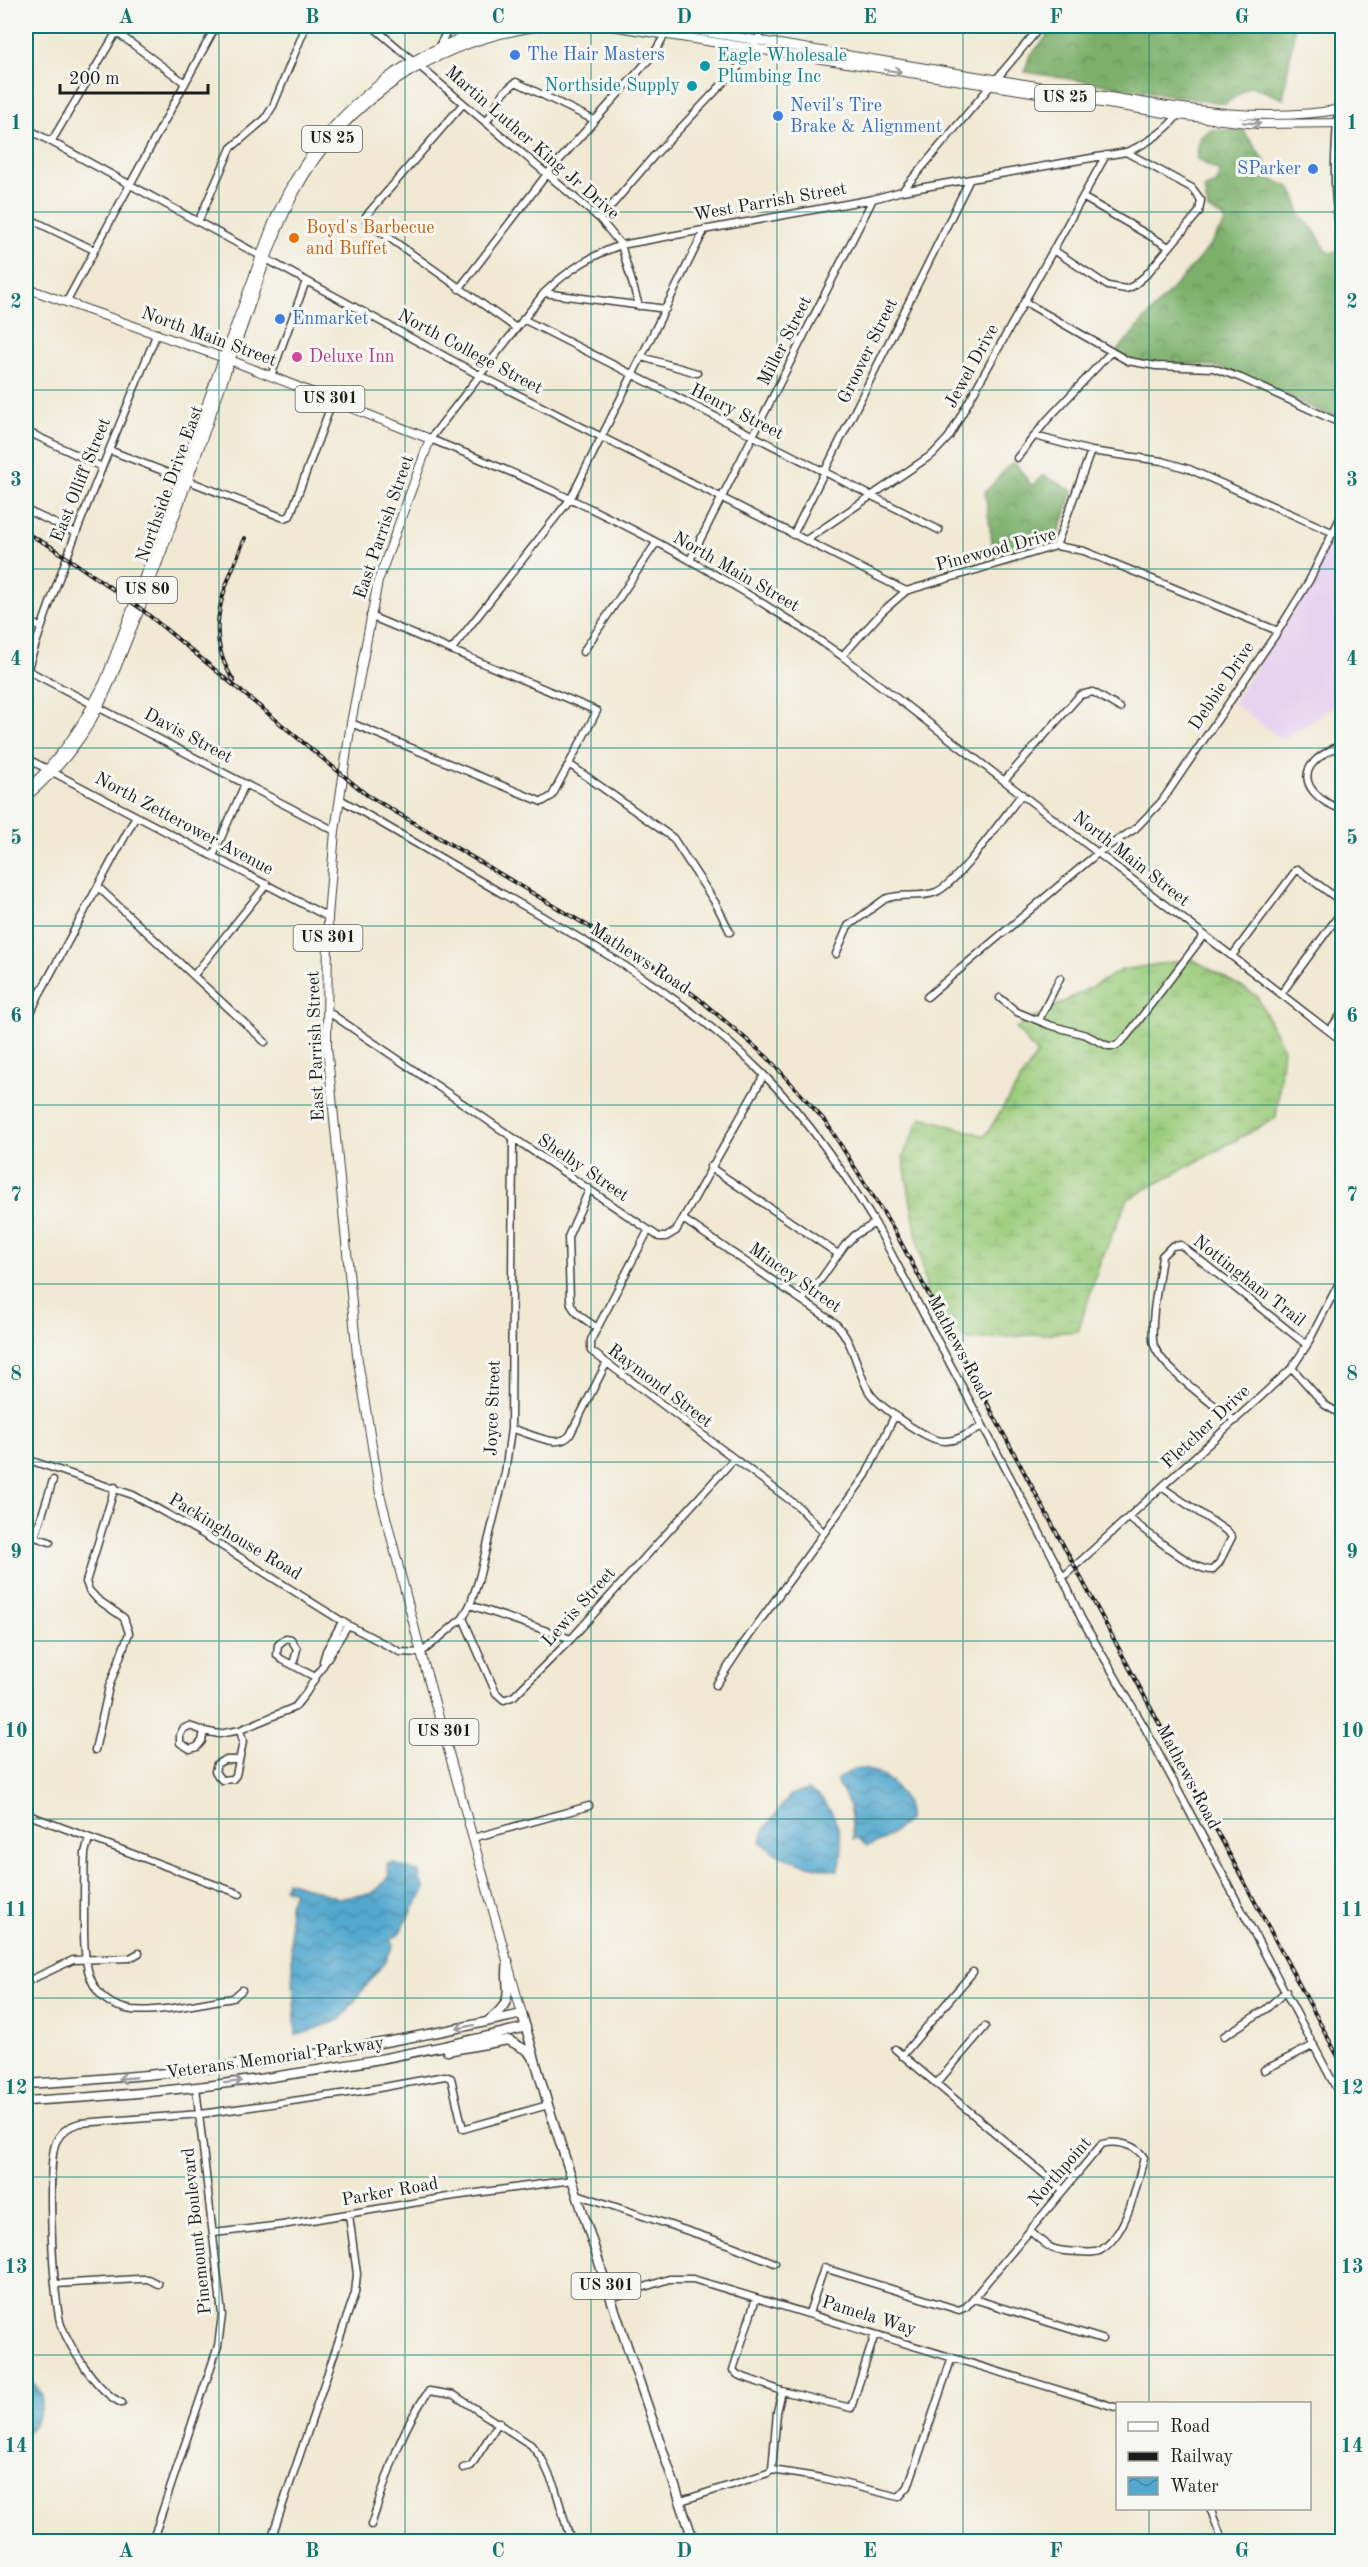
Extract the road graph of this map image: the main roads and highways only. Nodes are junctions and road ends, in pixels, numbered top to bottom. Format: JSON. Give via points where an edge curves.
{"nodes":[{"id":1,"x":502,"y":26,"type":"edge"},
{"id":2,"x":542,"y":26,"type":"edge"},
{"id":3,"x":611,"y":26,"type":"edge"},
{"id":4,"x":668,"y":28,"type":"edge"},
{"id":5,"x":1341,"y":109,"type":"edge"},
{"id":6,"x":1179,"y":112,"type":"junction"},
{"id":7,"x":1340,"y":123,"type":"edge"},
{"id":8,"x":263,"y":259,"type":"junction"},
{"id":9,"x":26,"y":288,"type":"edge"},
{"id":10,"x":226,"y":359,"type":"junction"},
{"id":11,"x":430,"y":439,"type":"joint"},
{"id":12,"x":50,"y":771,"type":"junction"},
{"id":13,"x":26,"y":790,"type":"edge"},
{"id":14,"x":26,"y":797,"type":"edge"},
{"id":15,"x":508,"y":1961,"type":"junction"},
{"id":16,"x":522,"y":2014,"type":"junction"},
{"id":17,"x":486,"y":2023,"type":"junction"},
{"id":18,"x":526,"y":2027,"type":"junction"},
{"id":19,"x":402,"y":2056,"type":"junction"},
{"id":20,"x":536,"y":2061,"type":"junction"},
{"id":21,"x":26,"y":2084,"type":"edge"},
{"id":22,"x":26,"y":2101,"type":"edge"},
{"id":23,"x":694,"y":2541,"type":"edge"}],
"edges":[{"from":1,"to":8,"type":"main road","number":"US 25","via":[[439,46],[413,59],[356,102],[315,148],[293,182]]},
{"from":2,"to":8,"type":"main road","number":"US 25","via":[[510,30],[449,50],[366,104],[318,157],[296,191]]},
{"from":3,"to":4,"type":"main road","number":"US 25"},
{"from":4,"to":6,"type":"main road","number":"US 25"},
{"from":5,"to":6,"type":"main road","number":"US 25","via":[[1292,114]]},
{"from":6,"to":7,"type":"main road","number":"US 25","one_way":true,"via":[[1257,124]]},
{"from":8,"to":10,"type":"main road","number":"US 25"},
{"from":9,"to":10,"type":"main road","name":"North Main Street"},
{"from":10,"to":11,"type":"main road","name":"North Main Street","number":"US 301"},
{"from":10,"to":12,"type":"main road","name":"Northside Drive East","number":"US 80","via":[[97,705]]},
{"from":11,"to":15,"type":"main road","name":"East Parrish Street","number":"US 301","via":[[378,581],[351,723],[335,831],[328,917],[330,1073],[357,1358],[371,1448],[389,1533]]},
{"from":12,"to":13,"type":"main road","name":"Northside Drive East","number":"US 80"},
{"from":12,"to":14,"type":"main road","name":"Northside Drive East","number":"US 80"},
{"from":15,"to":16,"type":"main road","number":"US 301"},
{"from":15,"to":17,"type":"highway","via":[[506,2002]]},
{"from":16,"to":17,"type":"highway","name":"Veterans Memorial Parkway"},
{"from":16,"to":18,"type":"highway","number":"US 301"},
{"from":17,"to":21,"type":"highway","name":"Veterans Memorial Parkway","one_way":true,"via":[[275,2061],[171,2074]]},
{"from":18,"to":19,"type":"highway","name":"Veterans Memorial Parkway"},
{"from":18,"to":20,"type":"highway","number":"US 301"},
{"from":19,"to":20,"type":"highway","via":[[508,2040],[528,2051]]},
{"from":22,"to":19,"type":"highway","name":"Veterans Memorial Parkway","one_way":true,"via":[[196,2087]]},
{"from":20,"to":23,"type":"highway","number":"US 301","via":[[572,2180]]}]}
